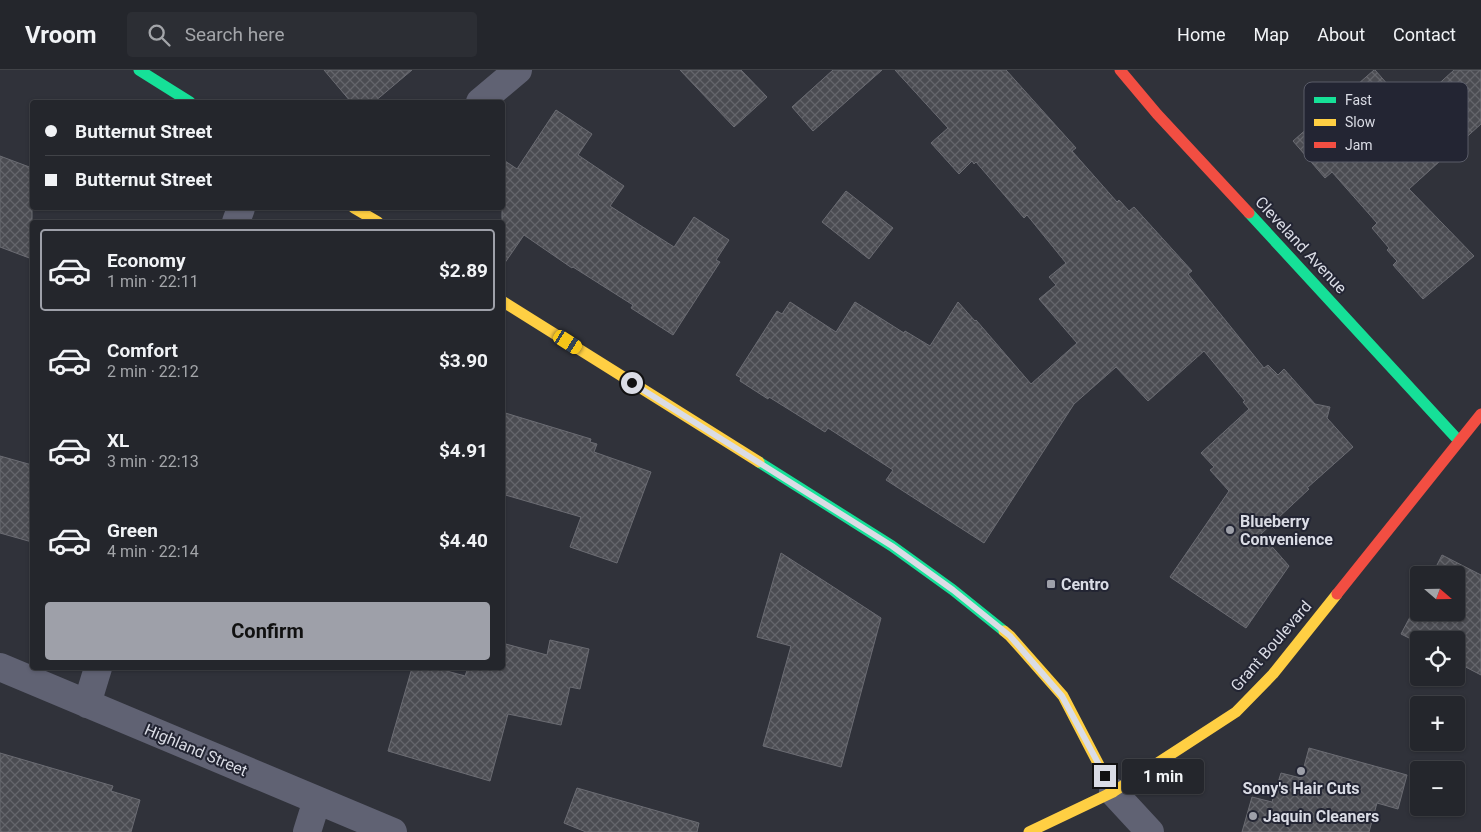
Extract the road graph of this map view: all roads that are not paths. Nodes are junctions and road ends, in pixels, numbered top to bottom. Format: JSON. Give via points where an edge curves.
{"nodes":[{"id":1,"x":139,"y":70,"type":"edge"},
{"id":2,"x":518,"y":70,"type":"edge"},
{"id":3,"x":1120,"y":70,"type":"edge"},
{"id":4,"x":187,"y":100,"type":"edge"},
{"id":5,"x":482,"y":100,"type":"edge"},
{"id":6,"x":505,"y":303,"type":"edge"},
{"id":7,"x":1481,"y":414,"type":"edge"},
{"id":8,"x":1459,"y":441,"type":"junction"},
{"id":9,"x":0,"y":667,"type":"edge"},
{"id":10,"x":97,"y":670,"type":"edge"},
{"id":11,"x":87,"y":704,"type":"junction"},
{"id":12,"x":1114,"y":792,"type":"junction"},
{"id":13,"x":317,"y":800,"type":"junction"},
{"id":14,"x":308,"y":832,"type":"edge"},
{"id":15,"x":393,"y":832,"type":"edge"},
{"id":16,"x":1029,"y":832,"type":"edge"},
{"id":17,"x":1150,"y":832,"type":"edge"}],
"edges":[{"from":1,"to":4,"type":"street"},
{"from":2,"to":5,"type":"street"},
{"from":3,"to":8,"type":"street","name":"Cleveland Avenue"},
{"from":6,"to":12,"type":"street","via":[[892,546],[953,590],[1010,636],[1062,696]]},
{"from":7,"to":8,"type":"street","name":"Grant Boulevard"},
{"from":8,"to":12,"type":"street","name":"Grant Boulevard","via":[[1273,674],[1236,712]]},
{"from":9,"to":11,"type":"street","name":"Highland Street"},
{"from":10,"to":11,"type":"street"},
{"from":11,"to":13,"type":"street","name":"Highland Street"},
{"from":12,"to":16,"type":"street","name":"Grant Boulevard"},
{"from":12,"to":17,"type":"street"},
{"from":13,"to":14,"type":"street"},
{"from":13,"to":15,"type":"street","name":"Highland Street"}]}
